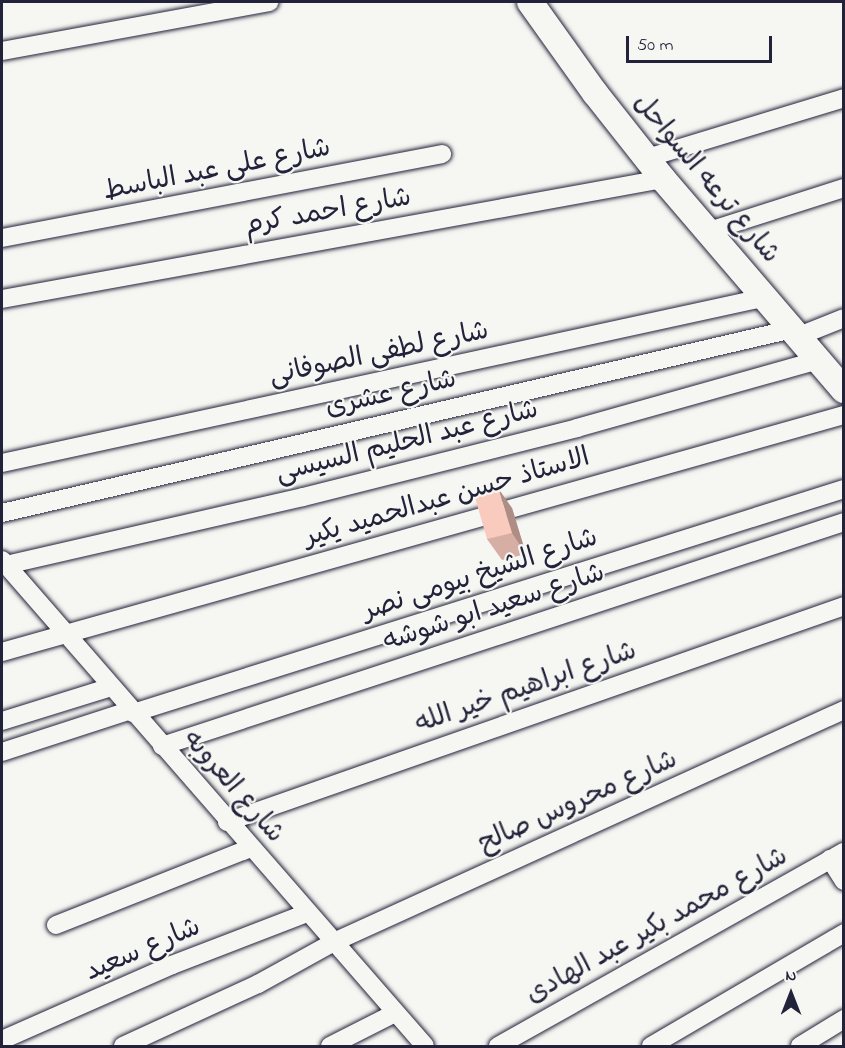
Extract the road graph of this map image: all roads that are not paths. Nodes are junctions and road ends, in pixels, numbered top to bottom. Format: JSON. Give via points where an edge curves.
{"nodes":[{"id":1,"x":270,"y":2,"type":"edge"},
{"id":2,"x":530,"y":2,"type":"edge"},
{"id":3,"x":2,"y":51,"type":"edge"},
{"id":4,"x":843,"y":98,"type":"edge"},
{"id":5,"x":442,"y":154,"type":"dead end"},
{"id":6,"x":646,"y":158,"type":"junction"},
{"id":7,"x":663,"y":179,"type":"junction"},
{"id":8,"x":843,"y":188,"type":"edge"},
{"id":9,"x":709,"y":231,"type":"junction"},
{"id":10,"x":2,"y":238,"type":"edge"},
{"id":11,"x":767,"y":297,"type":"junction"},
{"id":12,"x":2,"y":298,"type":"edge"},
{"id":13,"x":843,"y":318,"type":"edge"},
{"id":14,"x":796,"y":332,"type":"junction"},
{"id":15,"x":819,"y":360,"type":"junction"},
{"id":16,"x":843,"y":390,"type":"edge"},
{"id":17,"x":843,"y":415,"type":"edge"},
{"id":18,"x":2,"y":463,"type":"edge"},
{"id":19,"x":843,"y":489,"type":"edge"},
{"id":20,"x":2,"y":513,"type":"edge"},
{"id":21,"x":843,"y":522,"type":"edge"},
{"id":22,"x":4,"y":563,"type":"edge"},
{"id":23,"x":843,"y":606,"type":"edge"},
{"id":24,"x":65,"y":633,"type":"junction"},
{"id":25,"x":2,"y":652,"type":"edge"},
{"id":26,"x":111,"y":687,"type":"junction"},
{"id":27,"x":843,"y":710,"type":"edge"},
{"id":28,"x":132,"y":712,"type":"junction"},
{"id":29,"x":2,"y":722,"type":"edge"},
{"id":30,"x":162,"y":746,"type":"junction"},
{"id":31,"x":2,"y":752,"type":"edge"},
{"id":32,"x":227,"y":822,"type":"junction"},
{"id":33,"x":250,"y":848,"type":"junction"},
{"id":34,"x":836,"y":856,"type":"edge"},
{"id":35,"x":843,"y":881,"type":"edge"},
{"id":36,"x":307,"y":913,"type":"junction"},
{"id":37,"x":56,"y":925,"type":"dead end"},
{"id":38,"x":843,"y":933,"type":"edge"},
{"id":39,"x":334,"y":942,"type":"junction"},
{"id":40,"x":395,"y":1013,"type":"junction"},
{"id":41,"x":843,"y":1019,"type":"edge"},
{"id":42,"x":2,"y":1040,"type":"edge"},
{"id":43,"x":123,"y":1047,"type":"edge"},
{"id":44,"x":330,"y":1047,"type":"edge"},
{"id":45,"x":425,"y":1047,"type":"edge"},
{"id":46,"x":498,"y":1047,"type":"edge"},
{"id":47,"x":651,"y":1047,"type":"edge"},
{"id":48,"x":800,"y":1047,"type":"edge"}],
"edges":[{"from":1,"to":3,"type":"street"},
{"from":2,"to":6,"type":"main road","name":"شارع ترعه السواحل"},
{"from":4,"to":6,"type":"street"},
{"from":5,"to":10,"type":"street","name":"شارع على عبد الباسط"},
{"from":6,"to":7,"type":"main road","name":"شارع ترعه السواحل"},
{"from":7,"to":9,"type":"main road","name":"شارع ترعه السواحل"},
{"from":7,"to":12,"type":"street","name":"شارع احمد كرم"},
{"from":8,"to":9,"type":"street"},
{"from":9,"to":11,"type":"main road","name":"شارع ترعه السواحل"},
{"from":11,"to":14,"type":"main road","name":"شارع ترعه السواحل"},
{"from":11,"to":18,"type":"street","name":"شارع لطفى الصوفانى"},
{"from":13,"to":14,"type":"street","name":"شارع عشرى"},
{"from":14,"to":15,"type":"main road","name":"شارع ترعه السواحل"},
{"from":14,"to":20,"type":"street","name":"شارع عشرى"},
{"from":15,"to":16,"type":"main road","name":"شارع ترعه السواحل"},
{"from":15,"to":22,"type":"street","name":"شارع عبد الحليم السيسى","via":[[566,431]]},
{"from":17,"to":24,"type":"street","name":"الاستاذ حسن عبدالحميد يكير"},
{"from":19,"to":28,"type":"street","name":"شارع الشيخ بيومى نصر"},
{"from":21,"to":30,"type":"street","name":"شارع سعيد ابو شوشه"},
{"from":22,"to":24,"type":"street","name":"شارع العروبه"},
{"from":23,"to":32,"type":"street","name":"شارع ابراهيم خير الله"},
{"from":24,"to":25,"type":"street","name":"الاستاذ حسن عبدالحميد يكير"},
{"from":24,"to":26,"type":"street","name":"شارع العروبه"},
{"from":26,"to":28,"type":"street","name":"شارع العروبه"},
{"from":26,"to":29,"type":"street"},
{"from":27,"to":39,"type":"street","name":"شارع محروس صالح"},
{"from":28,"to":30,"type":"street","name":"شارع العروبه"},
{"from":28,"to":31,"type":"street","name":"شارع الشيخ بيومى نصر"},
{"from":30,"to":32,"type":"street","name":"شارع العروبه"},
{"from":32,"to":33,"type":"street","name":"شارع العروبه"},
{"from":33,"to":36,"type":"street","name":"شارع العروبه"},
{"from":33,"to":37,"type":"street"},
{"from":34,"to":35,"type":"street"},
{"from":34,"to":46,"type":"street","name":"شارع محمد بكير عبد الهادى"},
{"from":36,"to":39,"type":"street","name":"شارع العروبه"},
{"from":36,"to":42,"type":"street","name":"شارع سعيد","via":[[172,964]]},
{"from":38,"to":47,"type":"street"},
{"from":39,"to":40,"type":"street","name":"شارع العروبه"},
{"from":39,"to":43,"type":"street","name":"شارع محروس صالح","via":[[258,984]]},
{"from":40,"to":44,"type":"street"},
{"from":40,"to":45,"type":"street","name":"شارع العروبه"},
{"from":41,"to":48,"type":"street"}]}
